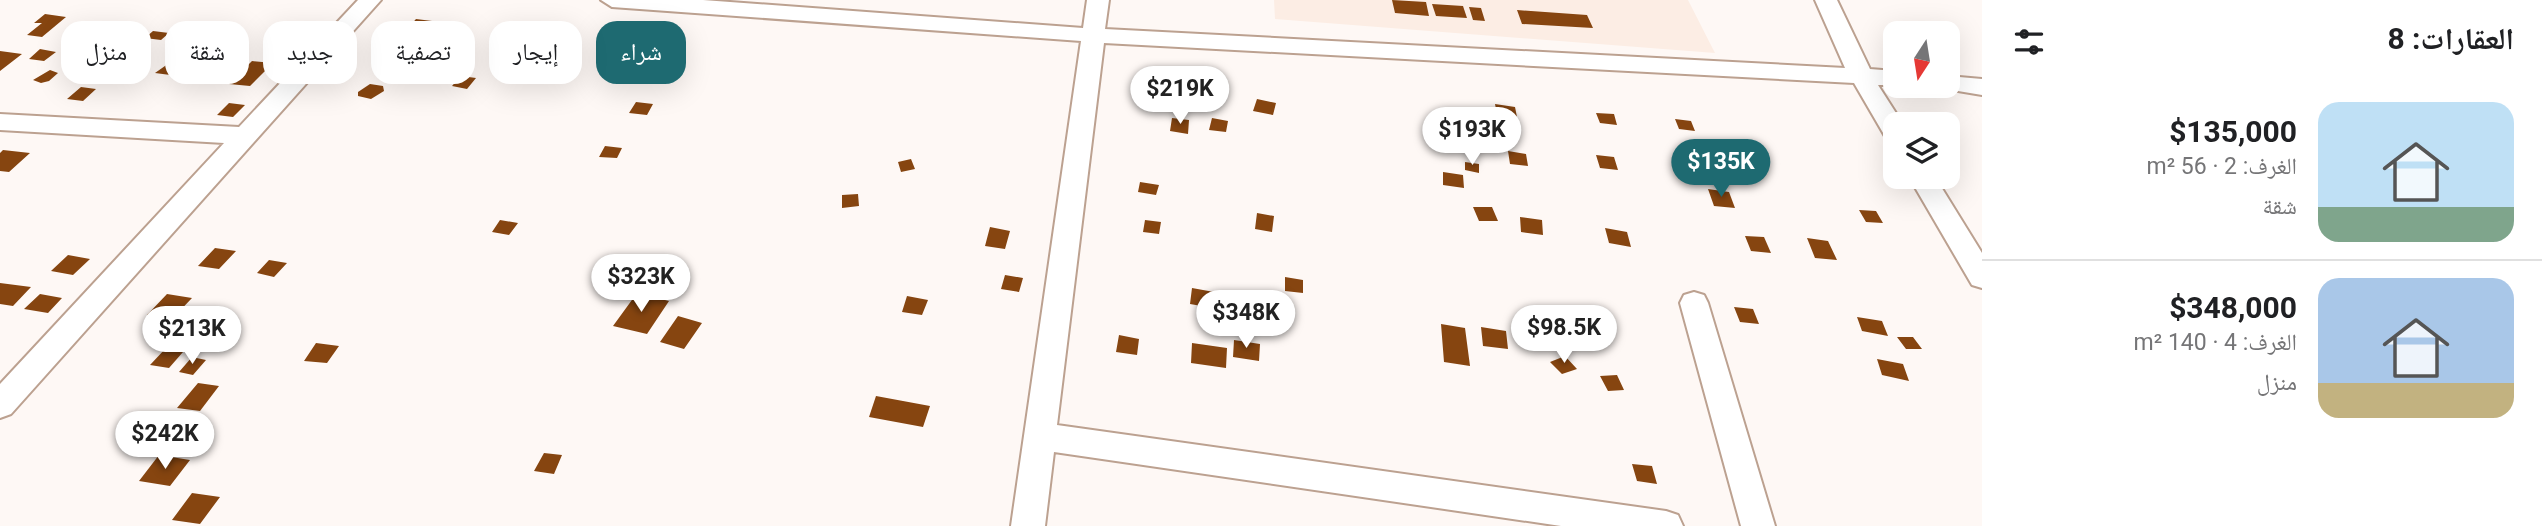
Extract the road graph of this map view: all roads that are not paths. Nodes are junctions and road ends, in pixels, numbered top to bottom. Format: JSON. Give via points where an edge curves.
{"nodes":[{"id":1,"x":370,"y":0,"type":"edge"},
{"id":2,"x":612,"y":0,"type":"edge"},
{"id":3,"x":1098,"y":0,"type":"edge"},
{"id":4,"x":1826,"y":0,"type":"edge"},
{"id":5,"x":869,"y":10,"type":"edge"},
{"id":6,"x":1091,"y":35,"type":"junction"},
{"id":7,"x":1860,"y":74,"type":"junction"},
{"id":8,"x":1883,"y":77,"type":"edge"},
{"id":9,"x":1960,"y":84,"type":"edge"},
{"id":10,"x":1982,"y":87,"type":"edge"},
{"id":11,"x":1883,"y":112,"type":"edge"},
{"id":12,"x":0,"y":122,"type":"edge"},
{"id":13,"x":244,"y":136,"type":"junction"},
{"id":14,"x":1929,"y":189,"type":"edge"},
{"id":15,"x":1982,"y":277,"type":"edge"},
{"id":16,"x":1694,"y":303,"type":"dead end"},
{"id":17,"x":0,"y":405,"type":"edge"},
{"id":18,"x":1038,"y":436,"type":"junction"},
{"id":19,"x":1028,"y":526,"type":"edge"},
{"id":20,"x":1667,"y":526,"type":"edge"},
{"id":21,"x":1758,"y":526,"type":"edge"}],
"edges":[{"from":1,"to":13,"type":"street"},
{"from":2,"to":5,"type":"street"},
{"from":3,"to":6,"type":"street"},
{"from":4,"to":7,"type":"street"},
{"from":5,"to":6,"type":"street"},
{"from":6,"to":7,"type":"street"},
{"from":6,"to":18,"type":"street"},
{"from":7,"to":8,"type":"street"},
{"from":7,"to":11,"type":"street"},
{"from":9,"to":10,"type":"street"},
{"from":12,"to":13,"type":"street"},
{"from":13,"to":17,"type":"street"},
{"from":14,"to":15,"type":"street"},
{"from":16,"to":21,"type":"street"},
{"from":18,"to":19,"type":"street"},
{"from":18,"to":20,"type":"street"}]}
